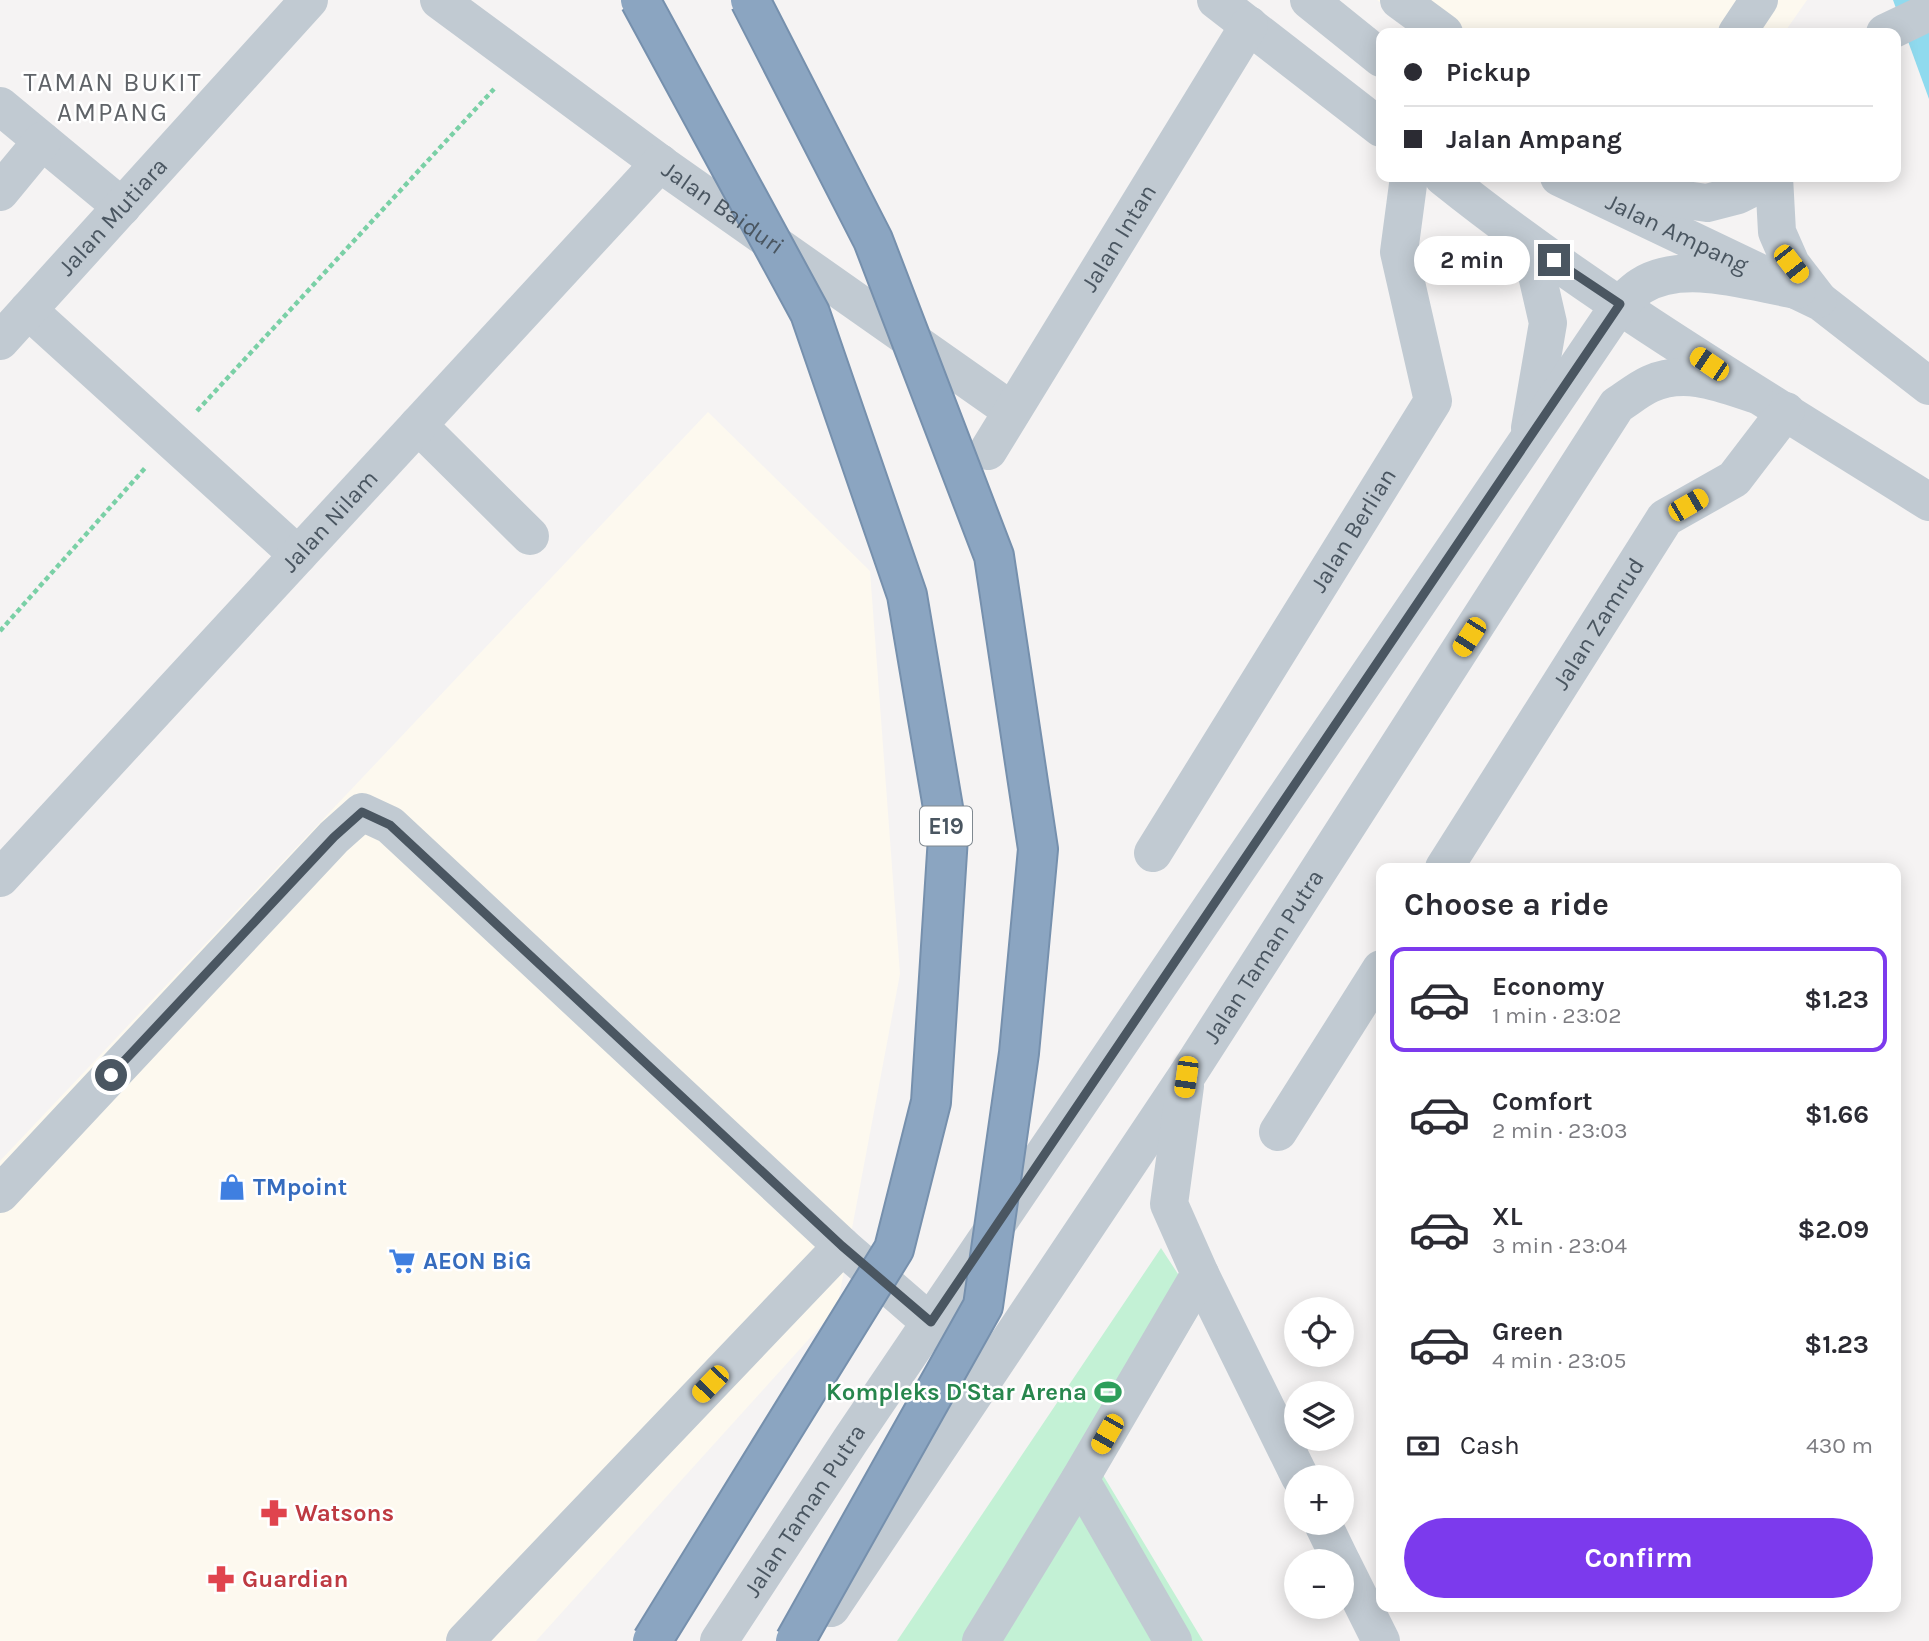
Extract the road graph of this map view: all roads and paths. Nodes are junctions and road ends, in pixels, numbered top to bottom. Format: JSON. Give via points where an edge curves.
{"nodes":[{"id":1,"x":309,"y":0,"type":"edge"},
{"id":2,"x":439,"y":0,"type":"edge"},
{"id":3,"x":640,"y":0,"type":"edge"},
{"id":4,"x":750,"y":0,"type":"edge"},
{"id":5,"x":1216,"y":0,"type":"edge"},
{"id":6,"x":1309,"y":0,"type":"edge"},
{"id":7,"x":1759,"y":0,"type":"edge"},
{"id":8,"x":1929,"y":12,"type":"edge"},
{"id":9,"x":1249,"y":25,"type":"junction"},
{"id":10,"x":1740,"y":28,"type":"edge"},
{"id":11,"x":1895,"y":28,"type":"edge"},
{"id":12,"x":1376,"y":54,"type":"edge"},
{"id":13,"x":520,"y":61,"type":"junction"},
{"id":14,"x":0,"y":107,"type":"edge"},
{"id":15,"x":1376,"y":124,"type":"edge"},
{"id":16,"x":42,"y":141,"type":"junction"},
{"id":17,"x":660,"y":163,"type":"junction"},
{"id":18,"x":1408,"y":182,"type":"edge"},
{"id":19,"x":1449,"y":182,"type":"edge"},
{"id":20,"x":1569,"y":182,"type":"edge"},
{"id":21,"x":1579,"y":182,"type":"edge"},
{"id":22,"x":1764,"y":182,"type":"edge"},
{"id":23,"x":1774,"y":182,"type":"edge"},
{"id":24,"x":0,"y":192,"type":"edge"},
{"id":25,"x":122,"y":207,"type":"junction"},
{"id":26,"x":1510,"y":231,"type":"junction"},
{"id":27,"x":1809,"y":296,"type":"junction"},
{"id":28,"x":1620,"y":304,"type":"junction"},
{"id":29,"x":27,"y":310,"type":"junction"},
{"id":30,"x":0,"y":341,"type":"edge"},
{"id":31,"x":1929,"y":386,"type":"edge"},
{"id":32,"x":1770,"y":403,"type":"junction"},
{"id":33,"x":1012,"y":411,"type":"junction"},
{"id":34,"x":418,"y":425,"type":"junction"},
{"id":35,"x":1528,"y":440,"type":"junction"},
{"id":36,"x":170,"y":441,"type":"junction"},
{"id":37,"x":988,"y":451,"type":"dead end"},
{"id":38,"x":1929,"y":502,"type":"edge"},
{"id":39,"x":530,"y":536,"type":"dead end"},
{"id":40,"x":298,"y":555,"type":"junction"},
{"id":41,"x":0,"y":631,"type":"edge"},
{"id":42,"x":1153,"y":853,"type":"dead end"},
{"id":43,"x":1447,"y":863,"type":"edge"},
{"id":44,"x":0,"y":878,"type":"edge"},
{"id":45,"x":1376,"y":977,"type":"edge"},
{"id":46,"x":1186,"y":1077,"type":"junction"},
{"id":47,"x":1278,"y":1132,"type":"dead end"},
{"id":48,"x":0,"y":1194,"type":"edge"},
{"id":49,"x":842,"y":1246,"type":"junction"},
{"id":50,"x":1200,"y":1274,"type":"junction"},
{"id":51,"x":931,"y":1322,"type":"junction"},
{"id":52,"x":990,"y":1373,"type":"junction"},
{"id":53,"x":1294,"y":1465,"type":"edge"},
{"id":54,"x":1080,"y":1479,"type":"junction"},
{"id":55,"x":1354,"y":1586,"type":"edge"},
{"id":56,"x":465,"y":1641,"type":"edge"},
{"id":57,"x":652,"y":1641,"type":"edge"},
{"id":58,"x":719,"y":1641,"type":"edge"},
{"id":59,"x":795,"y":1641,"type":"edge"},
{"id":60,"x":808,"y":1641,"type":"edge"},
{"id":61,"x":981,"y":1641,"type":"edge"},
{"id":62,"x":1173,"y":1641,"type":"edge"},
{"id":63,"x":1381,"y":1641,"type":"edge"}],
"edges":[{"from":1,"to":25,"type":"street","name":"Jalan Mutiara"},
{"from":2,"to":13,"type":"street","name":"Jalan Baiduri"},
{"from":3,"to":57,"type":"highway","number":"E19","bridge":true,"via":[[810,313],[907,595],[948,837],[932,1102],[894,1249]]},
{"from":4,"to":59,"type":"highway","bridge":true,"via":[[873,240],[994,556],[1038,849],[1019,1053],[983,1306]]},
{"from":5,"to":9,"type":"street"},
{"from":6,"to":12,"type":"street"},
{"from":7,"to":10,"type":"street"},
{"from":8,"to":11,"type":"street"},
{"from":9,"to":15,"type":"street"},
{"from":9,"to":33,"type":"street","name":"Jalan Intan"},
{"from":13,"to":17,"type":"street","name":"Jalan Baiduri"},
{"from":13,"to":36,"type":"path"},
{"from":14,"to":16,"type":"street"},
{"from":16,"to":24,"type":"street"},
{"from":16,"to":25,"type":"street"},
{"from":17,"to":33,"type":"street","name":"Jalan Baiduri"},
{"from":17,"to":34,"type":"street","name":"Jalan Nilam"},
{"from":18,"to":42,"type":"street","name":"Jalan Berlian","via":[[1399,252],[1433,401]]},
{"from":19,"to":26,"type":"street"},
{"from":20,"to":27,"type":"street","name":"Jalan Ampang"},
{"from":21,"to":22,"type":"street","via":[[1707,203]]},
{"from":23,"to":27,"type":"street","via":[[1777,232]]},
{"from":25,"to":29,"type":"street","name":"Jalan Mutiara"},
{"from":26,"to":28,"type":"street"},
{"from":26,"to":35,"type":"street","via":[[1537,275],[1548,323]]},
{"from":27,"to":28,"type":"street","name":"Jalan Taman Putra","via":[[1692,272],[1641,286]]},
{"from":27,"to":31,"type":"street"},
{"from":28,"to":32,"type":"street"},
{"from":28,"to":35,"type":"street","name":"Jalan Taman Putra"},
{"from":29,"to":30,"type":"street","name":"Jalan Mutiara"},
{"from":29,"to":36,"type":"street"},
{"from":32,"to":38,"type":"street"},
{"from":32,"to":43,"type":"street","name":"Jalan Zamrud","via":[[1734,479],[1665,518]]},
{"from":32,"to":46,"type":"street","name":"Jalan Taman Putra","via":[[1715,381],[1686,376],[1652,383],[1617,405]]},
{"from":33,"to":37,"type":"street","name":"Jalan Intan"},
{"from":34,"to":39,"type":"street"},
{"from":34,"to":40,"type":"street","name":"Jalan Nilam"},
{"from":35,"to":51,"type":"street","name":"Jalan Taman Putra"},
{"from":36,"to":40,"type":"street"},
{"from":36,"to":41,"type":"path"},
{"from":40,"to":44,"type":"street","name":"Jalan Nilam"},
{"from":45,"to":47,"type":"street"},
{"from":46,"to":50,"type":"street","via":[[1169,1204]]},
{"from":46,"to":52,"type":"street","name":"Jalan Taman Putra"},
{"from":48,"to":49,"type":"street","via":[[362,812],[390,825]]},
{"from":49,"to":51,"type":"street"},
{"from":49,"to":56,"type":"street"},
{"from":50,"to":53,"type":"street"},
{"from":50,"to":54,"type":"street"},
{"from":51,"to":52,"type":"street"},
{"from":51,"to":58,"type":"street","name":"Jalan Taman Putra"},
{"from":52,"to":60,"type":"street","name":"Jalan Taman Putra"},
{"from":54,"to":61,"type":"street"},
{"from":54,"to":62,"type":"street"},
{"from":55,"to":63,"type":"street"}]}
